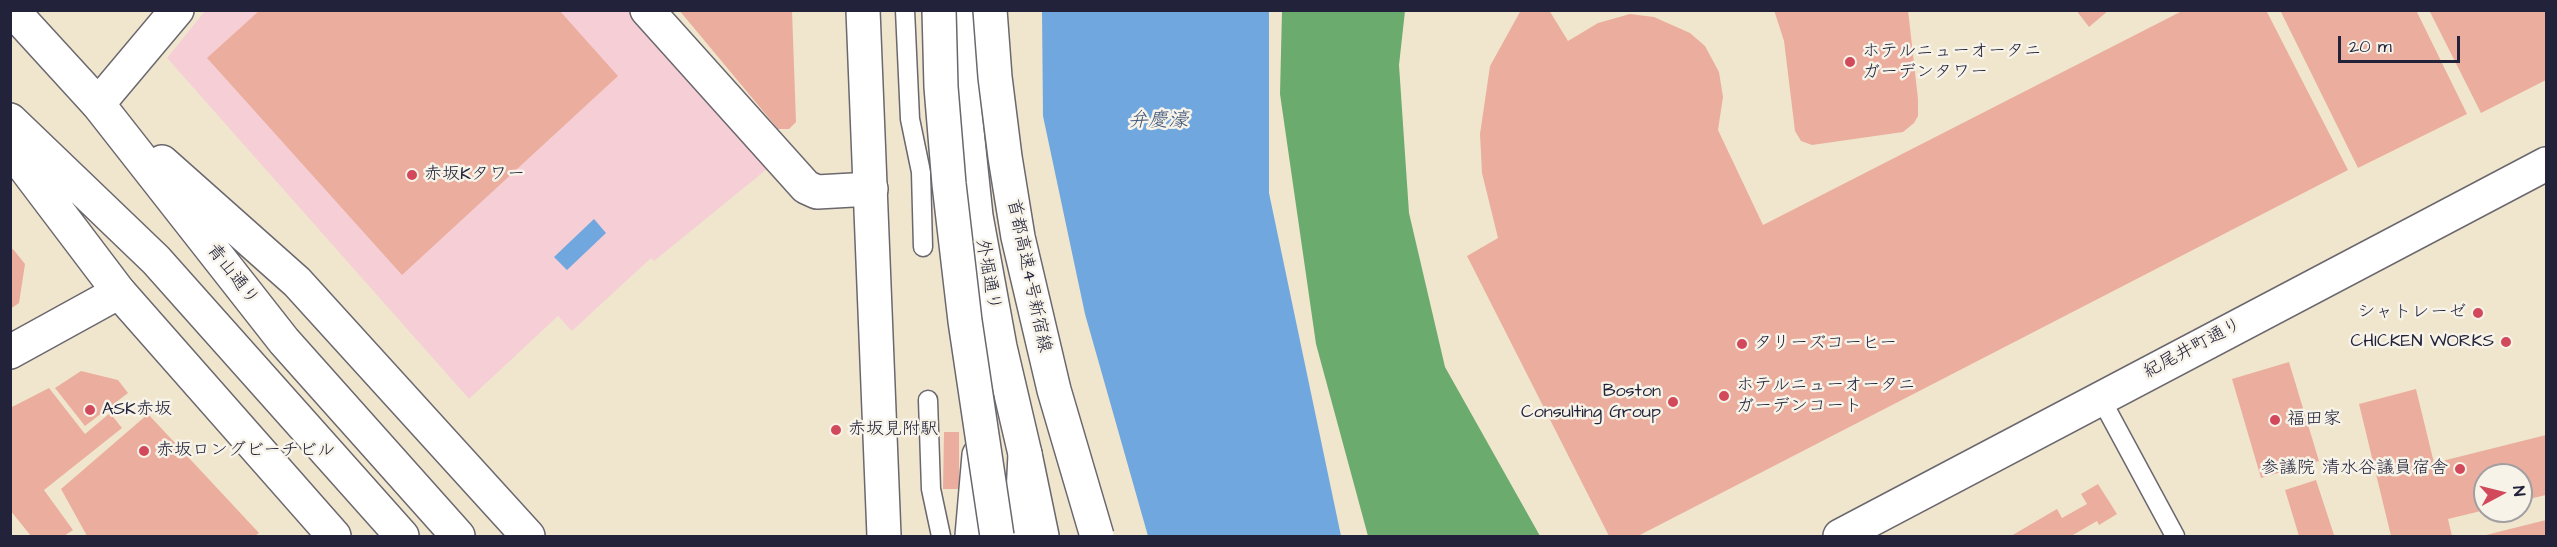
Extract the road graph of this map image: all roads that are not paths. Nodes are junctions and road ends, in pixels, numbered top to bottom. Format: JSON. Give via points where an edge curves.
{"nodes":[{"id":1,"x":12,"y":10,"type":"edge"},
{"id":2,"x":177,"y":10,"type":"edge"},
{"id":3,"x":648,"y":10,"type":"edge"},
{"id":4,"x":863,"y":10,"type":"edge"},
{"id":5,"x":905,"y":10,"type":"edge"},
{"id":6,"x":939,"y":10,"type":"edge"},
{"id":7,"x":961,"y":10,"type":"edge"},
{"id":8,"x":990,"y":10,"type":"edge"},
{"id":9,"x":98,"y":104,"type":"junction"},
{"id":10,"x":10,"y":120,"type":"edge"},
{"id":11,"x":10,"y":148,"type":"edge"},
{"id":12,"x":2547,"y":164,"type":"edge"},
{"id":13,"x":871,"y":189,"type":"junction"},
{"id":14,"x":923,"y":247,"type":"dead end"},
{"id":15,"x":119,"y":292,"type":"junction"},
{"id":16,"x":1000,"y":347,"type":"junction"},
{"id":17,"x":10,"y":352,"type":"edge"},
{"id":18,"x":2100,"y":398,"type":"junction"},
{"id":19,"x":928,"y":400,"type":"dead end"},
{"id":20,"x":1025,"y":454,"type":"junction"},
{"id":21,"x":1840,"y":536,"type":"edge"},
{"id":22,"x":334,"y":537,"type":"edge"},
{"id":23,"x":402,"y":537,"type":"edge"},
{"id":24,"x":458,"y":537,"type":"edge"},
{"id":25,"x":528,"y":537,"type":"edge"},
{"id":26,"x":884,"y":537,"type":"edge"},
{"id":27,"x":941,"y":537,"type":"edge"},
{"id":28,"x":972,"y":537,"type":"edge"},
{"id":29,"x":997,"y":537,"type":"edge"},
{"id":30,"x":1021,"y":537,"type":"edge"},
{"id":31,"x":1042,"y":537,"type":"edge"},
{"id":32,"x":1097,"y":537,"type":"edge"},
{"id":33,"x":2175,"y":537,"type":"edge"}],
"edges":[{"from":1,"to":9,"type":"main road","name":"青山通り"},
{"from":2,"to":9,"type":"main road"},
{"from":3,"to":13,"type":"main road","via":[[806,187],[817,192]]},
{"from":4,"to":13,"type":"main road"},
{"from":5,"to":14,"type":"lane","via":[[910,119],[921,172]]},
{"from":6,"to":29,"type":"main road","bridge":true,"via":[[951,195]]},
{"from":7,"to":16,"type":"main road","name":"外堀通り","via":[[964,102],[976,216]]},
{"from":8,"to":32,"type":"main road","name":"首都高速4号新宿線","bridge":true,"via":[[995,77],[1018,237],[1054,390]]},
{"from":9,"to":24,"type":"main road","name":"青山通り","via":[[284,341]]},
{"from":9,"to":25,"type":"main road","via":[[297,282]]},
{"from":10,"to":23,"type":"main road","via":[[156,260]]},
{"from":11,"to":15,"type":"main road"},
{"from":12,"to":18,"type":"main road","name":"紀尾井町通り"},
{"from":13,"to":26,"type":"main road"},
{"from":15,"to":17,"type":"main road"},
{"from":15,"to":22,"type":"main road"},
{"from":16,"to":20,"type":"main road","name":"外堀通り"},
{"from":16,"to":28,"type":"main road","via":[[977,464]]},
{"from":18,"to":21,"type":"main road","name":"紀尾井町通り"},
{"from":18,"to":33,"type":"lane"},
{"from":19,"to":27,"type":"lane","via":[[932,489]]},
{"from":20,"to":30,"type":"main road","name":"外堀通り"},
{"from":20,"to":31,"type":"main road"}]}
